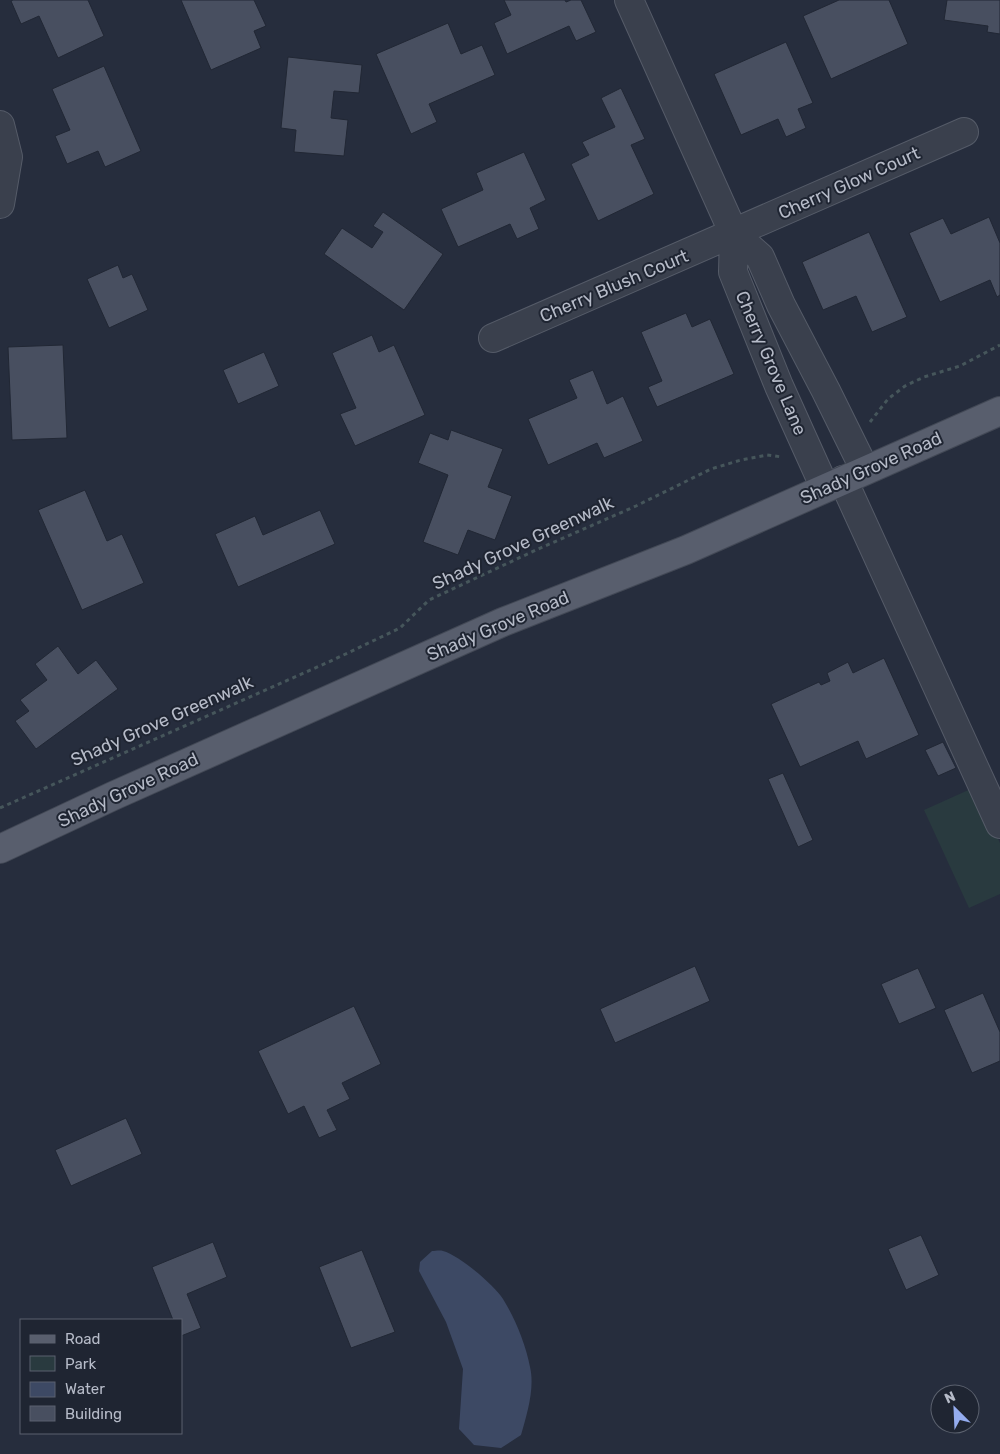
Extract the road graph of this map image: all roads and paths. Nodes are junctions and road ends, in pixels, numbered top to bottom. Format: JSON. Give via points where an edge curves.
{"nodes":[{"id":1,"x":629,"y":0,"type":"edge"},
{"id":2,"x":0,"y":125,"type":"edge"},
{"id":3,"x":964,"y":132,"type":"dead end"},
{"id":4,"x":0,"y":204,"type":"edge"},
{"id":5,"x":734,"y":234,"type":"junction"},
{"id":6,"x":494,"y":338,"type":"dead end"},
{"id":7,"x":1000,"y":345,"type":"edge"},
{"id":8,"x":1000,"y":411,"type":"edge"},
{"id":9,"x":849,"y":437,"type":"junction"},
{"id":10,"x":810,"y":454,"type":"junction"},
{"id":11,"x":845,"y":479,"type":"junction"},
{"id":12,"x":0,"y":808,"type":"edge"},
{"id":13,"x":1000,"y":824,"type":"edge"},
{"id":14,"x":0,"y":849,"type":"edge"}],
"edges":[{"from":1,"to":5,"type":"street","name":"Cherry Grove Lane"},
{"from":2,"to":4,"type":"street","via":[[8,157]]},
{"from":3,"to":5,"type":"street","name":"Cherry Glow Court"},
{"from":5,"to":6,"type":"street","name":"Cherry Blush Court"},
{"from":5,"to":9,"type":"street","name":"Cherry Grove Lane","via":[[760,257]]},
{"from":5,"to":10,"type":"street","name":"Cherry Grove Lane","via":[[732,272]]},
{"from":7,"to":9,"type":"path","via":[[960,366],[905,386],[888,399],[864,430]]},
{"from":8,"to":11,"type":"main road","name":"Shady Grove Road"},
{"from":9,"to":11,"type":"street","name":"Cherry Grove Lane"},
{"from":10,"to":11,"type":"street","name":"Cherry Grove Lane"},
{"from":10,"to":12,"type":"path","name":"Shady Grove Greenwalk","via":[[798,460],[768,455],[711,470],[429,600],[400,628],[333,660]]},
{"from":11,"to":13,"type":"street"},
{"from":11,"to":14,"type":"main road","name":"Shady Grove Road","via":[[686,550],[503,622]]}]}
